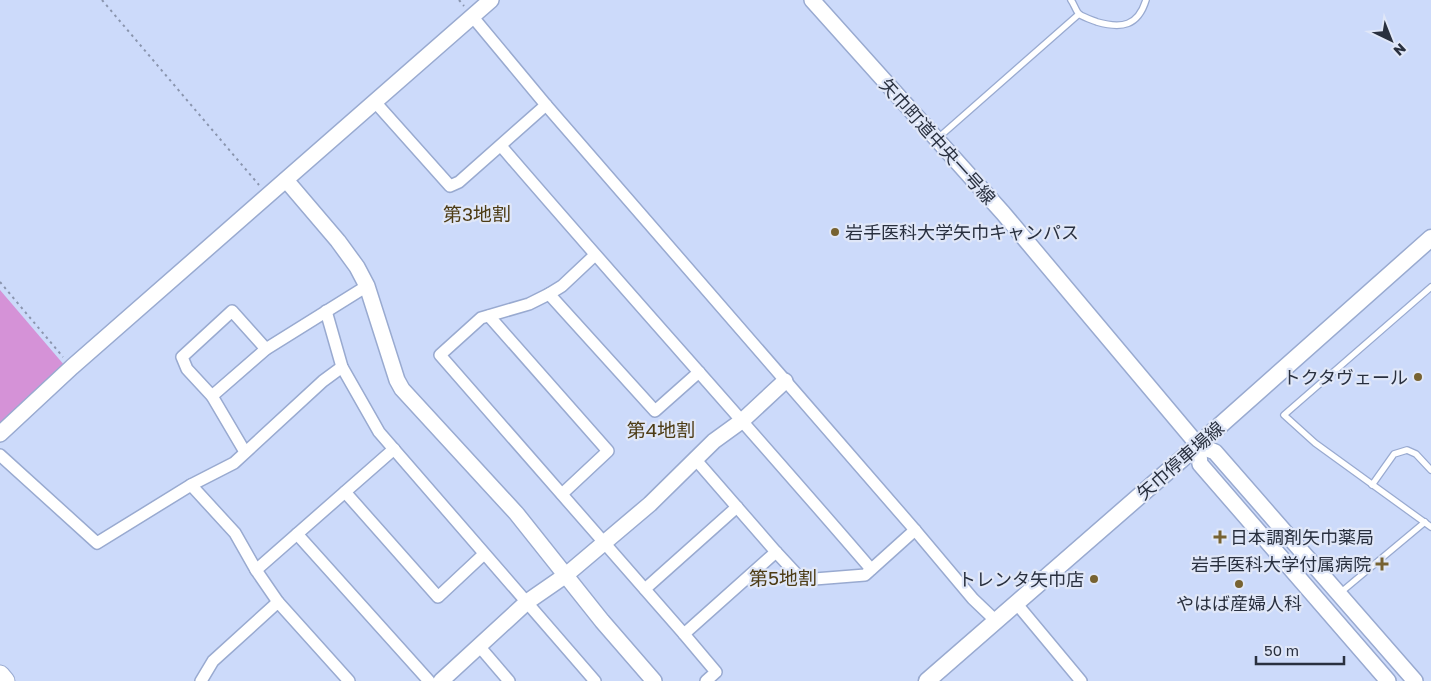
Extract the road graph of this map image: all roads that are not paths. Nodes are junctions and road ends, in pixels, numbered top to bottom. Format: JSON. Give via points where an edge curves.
{"nodes":[{"id":1,"x":491,"y":0,"type":"edge"},
{"id":2,"x":812,"y":0,"type":"edge"},
{"id":3,"x":1072,"y":0,"type":"edge"},
{"id":4,"x":1146,"y":0,"type":"edge"},
{"id":5,"x":1079,"y":14,"type":"junction"},
{"id":6,"x":472,"y":16,"type":"junction"},
{"id":7,"x":375,"y":102,"type":"junction"},
{"id":8,"x":546,"y":105,"type":"junction"},
{"id":9,"x":937,"y":139,"type":"junction"},
{"id":10,"x":501,"y":146,"type":"junction"},
{"id":11,"x":286,"y":180,"type":"junction"},
{"id":12,"x":1431,"y":238,"type":"edge"},
{"id":13,"x":595,"y":255,"type":"junction"},
{"id":14,"x":367,"y":286,"type":"junction"},
{"id":15,"x":1431,"y":287,"type":"edge"},
{"id":16,"x":549,"y":294,"type":"junction"},
{"id":17,"x":326,"y":311,"type":"junction"},
{"id":18,"x":489,"y":316,"type":"junction"},
{"id":19,"x":266,"y":349,"type":"junction"},
{"id":20,"x":342,"y":367,"type":"junction"},
{"id":21,"x":700,"y":372,"type":"junction"},
{"id":22,"x":785,"y":381,"type":"junction"},
{"id":23,"x":212,"y":396,"type":"junction"},
{"id":24,"x":743,"y":420,"type":"junction"},
{"id":25,"x":0,"y":434,"type":"edge"},
{"id":26,"x":1198,"y":445,"type":"junction"},
{"id":27,"x":394,"y":450,"type":"junction"},
{"id":28,"x":245,"y":452,"type":"junction"},
{"id":29,"x":0,"y":455,"type":"edge"},
{"id":30,"x":696,"y":460,"type":"junction"},
{"id":31,"x":1431,"y":470,"type":"edge"},
{"id":32,"x":191,"y":485,"type":"junction"},
{"id":33,"x":1372,"y":485,"type":"junction"},
{"id":34,"x":345,"y":492,"type":"junction"},
{"id":35,"x":562,"y":494,"type":"junction"},
{"id":36,"x":737,"y":507,"type":"junction"},
{"id":37,"x":1425,"y":522,"type":"junction"},
{"id":38,"x":1431,"y":527,"type":"edge"},
{"id":39,"x":915,"y":530,"type":"junction"},
{"id":40,"x":297,"y":534,"type":"junction"},
{"id":41,"x":604,"y":544,"type":"junction"},
{"id":42,"x":776,"y":552,"type":"junction"},
{"id":43,"x":484,"y":554,"type":"junction"},
{"id":44,"x":871,"y":569,"type":"junction"},
{"id":45,"x":256,"y":570,"type":"junction"},
{"id":46,"x":566,"y":575,"type":"junction"},
{"id":47,"x":646,"y":589,"type":"junction"},
{"id":48,"x":1340,"y":593,"type":"junction"},
{"id":49,"x":278,"y":602,"type":"junction"},
{"id":50,"x":527,"y":602,"type":"junction"},
{"id":51,"x":1016,"y":603,"type":"junction"},
{"id":52,"x":995,"y":620,"type":"junction"},
{"id":53,"x":684,"y":634,"type":"junction"},
{"id":54,"x":479,"y":646,"type":"junction"},
{"id":55,"x":0,"y":675,"type":"edge"},
{"id":56,"x":5,"y":681,"type":"edge"},
{"id":57,"x":201,"y":681,"type":"edge"},
{"id":58,"x":349,"y":681,"type":"edge"},
{"id":59,"x":429,"y":681,"type":"edge"},
{"id":60,"x":441,"y":681,"type":"edge"},
{"id":61,"x":510,"y":681,"type":"edge"},
{"id":62,"x":595,"y":681,"type":"edge"},
{"id":63,"x":654,"y":681,"type":"edge"},
{"id":64,"x":706,"y":681,"type":"edge"},
{"id":65,"x":926,"y":681,"type":"edge"},
{"id":66,"x":1081,"y":681,"type":"edge"},
{"id":67,"x":1388,"y":681,"type":"edge"},
{"id":68,"x":1415,"y":681,"type":"edge"}],
"edges":[{"from":1,"to":6,"type":"street"},
{"from":2,"to":9,"type":"street","name":"矢巾町道中央一号線"},
{"from":3,"to":5,"type":"lane"},
{"from":4,"to":5,"type":"lane","via":[[1136,19],[1122,26],[1107,25]]},
{"from":5,"to":9,"type":"lane"},
{"from":6,"to":7,"type":"street"},
{"from":6,"to":8,"type":"street"},
{"from":7,"to":10,"type":"street","via":[[450,186]]},
{"from":7,"to":11,"type":"street"},
{"from":8,"to":10,"type":"street"},
{"from":8,"to":22,"type":"street"},
{"from":9,"to":26,"type":"street","name":"矢巾町道中央一号線"},
{"from":10,"to":13,"type":"street"},
{"from":11,"to":14,"type":"street","via":[[358,267]]},
{"from":11,"to":25,"type":"street"},
{"from":12,"to":26,"type":"main road","name":"矢巾停車場線"},
{"from":13,"to":16,"type":"street"},
{"from":13,"to":21,"type":"street"},
{"from":14,"to":17,"type":"street"},
{"from":14,"to":46,"type":"street","via":[[396,380],[402,389],[516,513]]},
{"from":15,"to":33,"type":"lane","via":[[1284,415],[1315,443]]},
{"from":16,"to":18,"type":"street","via":[[529,304]]},
{"from":16,"to":21,"type":"street","via":[[655,411]]},
{"from":17,"to":19,"type":"street"},
{"from":17,"to":20,"type":"street"},
{"from":18,"to":35,"type":"street","via":[[608,451]]},
{"from":18,"to":35,"type":"street","via":[[481,318],[440,355]]},
{"from":19,"to":23,"type":"street"},
{"from":19,"to":23,"type":"street","via":[[232,311],[182,357],[187,369]]},
{"from":20,"to":27,"type":"street","via":[[367,414]]},
{"from":20,"to":28,"type":"street"},
{"from":21,"to":24,"type":"street"},
{"from":22,"to":24,"type":"street"},
{"from":22,"to":39,"type":"street"},
{"from":23,"to":28,"type":"street"},
{"from":24,"to":30,"type":"street"},
{"from":24,"to":44,"type":"street"},
{"from":26,"to":48,"type":"street","name":"矢巾町道中央一号線","via":[[1215,452]]},
{"from":26,"to":51,"type":"main road","name":"矢巾停車場線"},
{"from":26,"to":67,"type":"street","name":"矢巾町道中央一号線","via":[[1200,464]]},
{"from":27,"to":34,"type":"street"},
{"from":27,"to":43,"type":"street"},
{"from":28,"to":32,"type":"street","via":[[234,463]]},
{"from":29,"to":32,"type":"street","via":[[96,543]]},
{"from":30,"to":36,"type":"street"},
{"from":30,"to":41,"type":"street"},
{"from":31,"to":33,"type":"lane","via":[[1416,454],[1407,450],[1394,454]]},
{"from":32,"to":45,"type":"street","via":[[235,533]]},
{"from":33,"to":37,"type":"lane"},
{"from":34,"to":40,"type":"street"},
{"from":34,"to":43,"type":"street","via":[[438,596]]},
{"from":35,"to":41,"type":"street"},
{"from":36,"to":42,"type":"street"},
{"from":36,"to":47,"type":"street"},
{"from":37,"to":38,"type":"lane"},
{"from":37,"to":48,"type":"lane"},
{"from":39,"to":44,"type":"street"},
{"from":39,"to":52,"type":"street"},
{"from":40,"to":45,"type":"street"},
{"from":40,"to":59,"type":"street"},
{"from":41,"to":46,"type":"street"},
{"from":41,"to":47,"type":"street"},
{"from":42,"to":44,"type":"street","via":[[802,580],[865,575]]},
{"from":42,"to":53,"type":"street"},
{"from":43,"to":50,"type":"street"},
{"from":45,"to":49,"type":"street"},
{"from":46,"to":50,"type":"street"},
{"from":46,"to":63,"type":"street"},
{"from":47,"to":53,"type":"street"},
{"from":48,"to":68,"type":"street","name":"矢巾町道中央一号線"},
{"from":49,"to":57,"type":"street","via":[[212,661]]},
{"from":49,"to":58,"type":"street"},
{"from":50,"to":54,"type":"street"},
{"from":50,"to":62,"type":"street"},
{"from":51,"to":52,"type":"main road","name":"矢巾停車場線"},
{"from":51,"to":66,"type":"street"},
{"from":52,"to":65,"type":"main road","name":"矢巾停車場線"},
{"from":53,"to":64,"type":"street","via":[[716,672]]},
{"from":54,"to":60,"type":"street"},
{"from":54,"to":61,"type":"street"},
{"from":55,"to":56,"type":"highway"}]}
